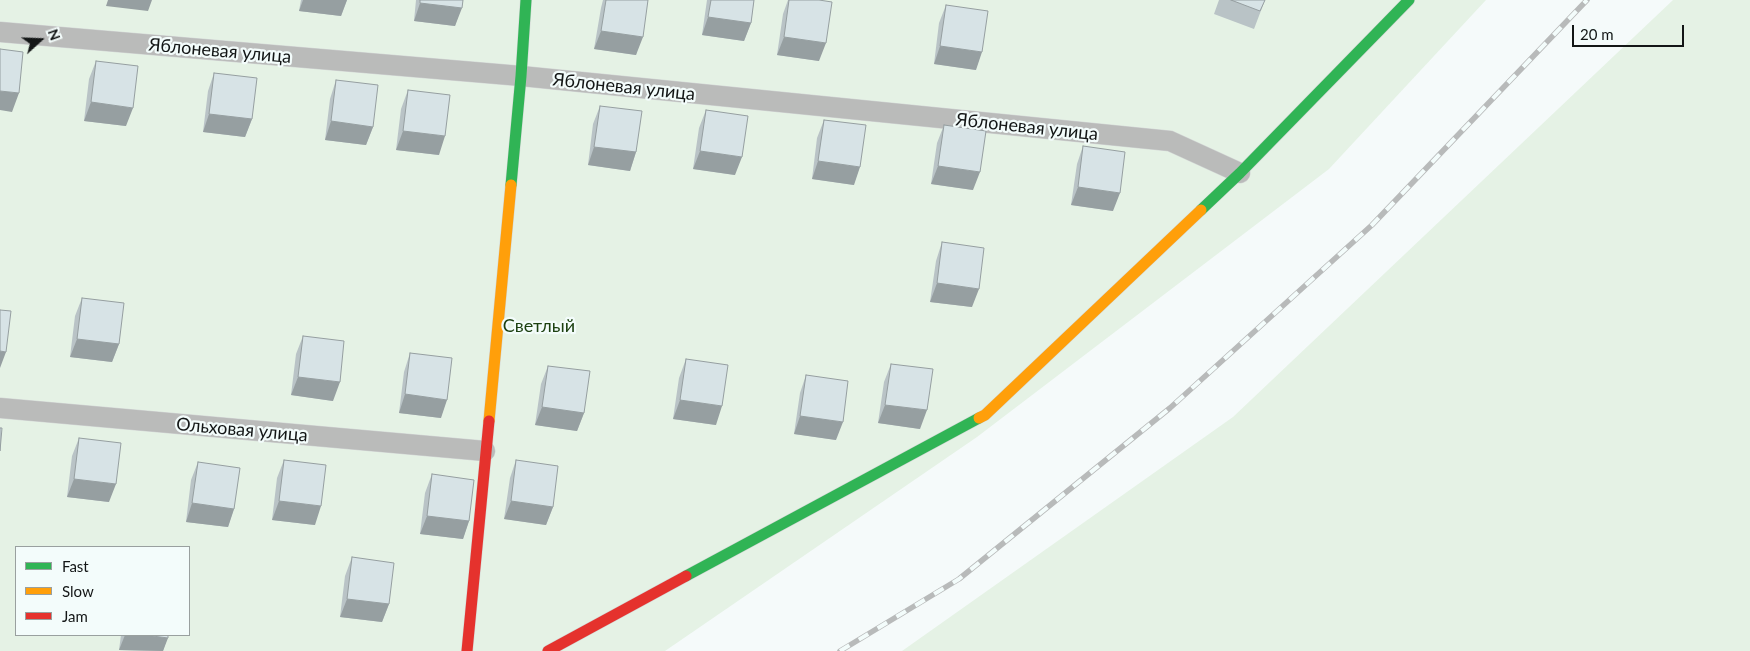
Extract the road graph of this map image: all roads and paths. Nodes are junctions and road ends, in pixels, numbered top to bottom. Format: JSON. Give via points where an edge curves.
{"nodes":[{"id":1,"x":526,"y":0,"type":"edge"},
{"id":2,"x":1409,"y":0,"type":"edge"},
{"id":3,"x":0,"y":32,"type":"edge"},
{"id":4,"x":521,"y":76,"type":"junction"},
{"id":5,"x":1240,"y":173,"type":"junction"},
{"id":6,"x":0,"y":408,"type":"edge"},
{"id":7,"x":485,"y":451,"type":"junction"},
{"id":8,"x":467,"y":651,"type":"edge"},
{"id":9,"x":548,"y":651,"type":"edge"}],
"edges":[{"from":1,"to":4,"type":"street"},
{"from":2,"to":5,"type":"street"},
{"from":3,"to":4,"type":"lane","name":"Яблоневая улица"},
{"from":4,"to":5,"type":"lane","name":"Яблоневая улица","via":[[1170,141]]},
{"from":4,"to":7,"type":"street"},
{"from":5,"to":9,"type":"street","via":[[985,415]]},
{"from":6,"to":7,"type":"lane","name":"Ольховая улица"},
{"from":7,"to":8,"type":"street"}]}
